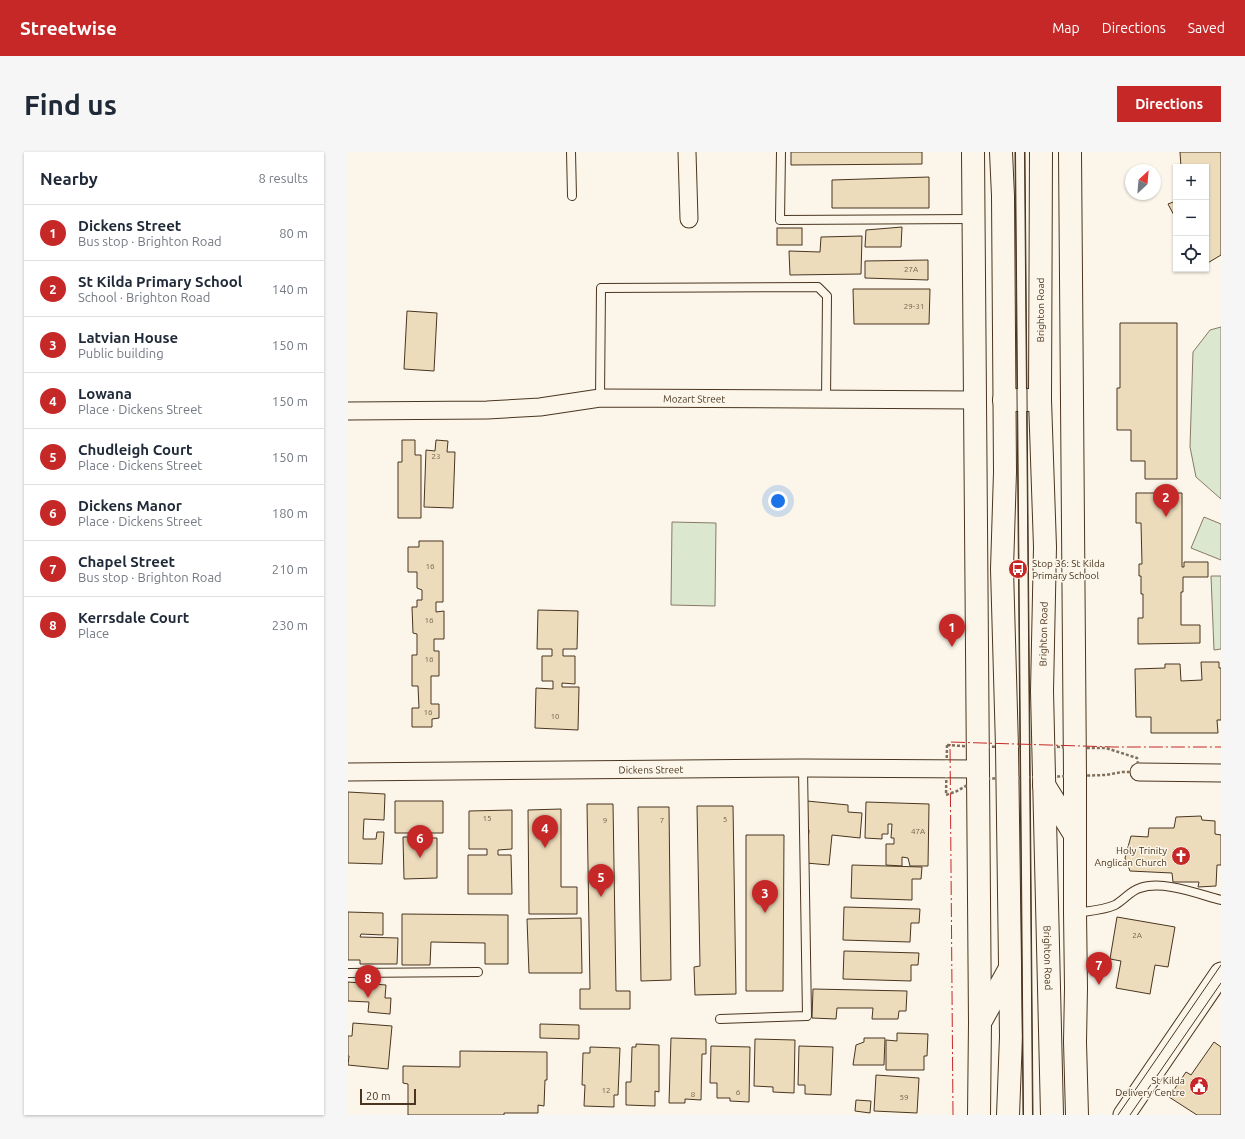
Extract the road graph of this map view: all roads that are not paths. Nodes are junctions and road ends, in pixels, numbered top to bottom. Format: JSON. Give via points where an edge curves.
{"nodes":[{"id":1,"x":571,"y":152,"type":"edge"},
{"id":2,"x":687,"y":152,"type":"edge"},
{"id":3,"x":781,"y":152,"type":"edge"},
{"id":4,"x":1001,"y":152,"type":"edge"},
{"id":5,"x":1020,"y":152,"type":"edge"},
{"id":6,"x":976,"y":157,"type":"edge"},
{"id":7,"x":1070,"y":157,"type":"edge"},
{"id":8,"x":1040,"y":158,"type":"edge"},
{"id":9,"x":572,"y":196,"type":"dead end"},
{"id":10,"x":689,"y":219,"type":"dead end"},
{"id":11,"x":974,"y":219,"type":"junction"},
{"id":12,"x":600,"y":398,"type":"junction"},
{"id":13,"x":826,"y":398,"type":"junction"},
{"id":14,"x":975,"y":400,"type":"junction"},
{"id":15,"x":1022,"y":400,"type":"junction"},
{"id":16,"x":348,"y":411,"type":"edge"},
{"id":17,"x":803,"y":768,"type":"junction"},
{"id":18,"x":978,"y":769,"type":"junction"},
{"id":19,"x":348,"y":772,"type":"edge"},
{"id":20,"x":1139,"y":772,"type":"dead end"},
{"id":21,"x":1221,"y":773,"type":"edge"},
{"id":22,"x":1044,"y":785,"type":"junction"},
{"id":23,"x":1075,"y":836,"type":"junction"},
{"id":24,"x":1221,"y":900,"type":"edge"},
{"id":25,"x":1075,"y":913,"type":"junction"},
{"id":26,"x":1010,"y":968,"type":"junction"},
{"id":27,"x":478,"y":972,"type":"dead end"},
{"id":28,"x":348,"y":973,"type":"edge"},
{"id":29,"x":1221,"y":973,"type":"edge"},
{"id":30,"x":720,"y":1019,"type":"dead end"},
{"id":31,"x":980,"y":1022,"type":"junction"},
{"id":32,"x":979,"y":1115,"type":"edge"},
{"id":33,"x":1008,"y":1115,"type":"edge"},
{"id":34,"x":1028,"y":1115,"type":"edge"},
{"id":35,"x":1052,"y":1115,"type":"edge"},
{"id":36,"x":1077,"y":1115,"type":"edge"},
{"id":37,"x":1124,"y":1115,"type":"edge"}],
"edges":[{"from":1,"to":9,"type":"lane"},
{"from":2,"to":10,"type":"street"},
{"from":3,"to":11,"type":"lane","via":[[780,220]]},
{"from":4,"to":15,"type":"main road","name":"Brighton Road"},
{"from":5,"to":15,"type":"lane"},
{"from":6,"to":11,"type":"main road"},
{"from":7,"to":8,"type":"main road"},
{"from":7,"to":23,"type":"main road"},
{"from":8,"to":15,"type":"main road","name":"Brighton Road"},
{"from":11,"to":14,"type":"main road"},
{"from":12,"to":13,"type":"street","name":"Mozart Street"},
{"from":12,"to":13,"type":"lane","via":[[602,288],[818,287],[827,296]]},
{"from":12,"to":16,"type":"street","name":"Mozart Street","via":[[540,407],[493,410]]},
{"from":13,"to":14,"type":"street","name":"Mozart Street"},
{"from":14,"to":15,"type":"main road","name":"Mozart Street"},
{"from":14,"to":18,"type":"main road"},
{"from":15,"to":22,"type":"main road","name":"Brighton Road","via":[[1045,540],[1042,691]]},
{"from":15,"to":26,"type":"main road","name":"Brighton Road","via":[[1005,472],[1002,569]]},
{"from":15,"to":34,"type":"lane"},
{"from":17,"to":18,"type":"street","name":"Dickens Street"},
{"from":17,"to":19,"type":"street","name":"Dickens Street"},
{"from":17,"to":30,"type":"lane","via":[[807,1016]]},
{"from":18,"to":31,"type":"main road"},
{"from":20,"to":21,"type":"street"},
{"from":22,"to":23,"type":"main road"},
{"from":22,"to":35,"type":"main road","name":"Brighton Road"},
{"from":23,"to":25,"type":"main road"},
{"from":24,"to":25,"type":"lane","via":[[1161,885],[1140,888],[1109,907]]},
{"from":25,"to":36,"type":"main road"},
{"from":26,"to":31,"type":"main road"},
{"from":26,"to":33,"type":"main road","name":"Brighton Road"},
{"from":27,"to":28,"type":"lane"},
{"from":29,"to":37,"type":"street"},
{"from":31,"to":32,"type":"main road"}]}
